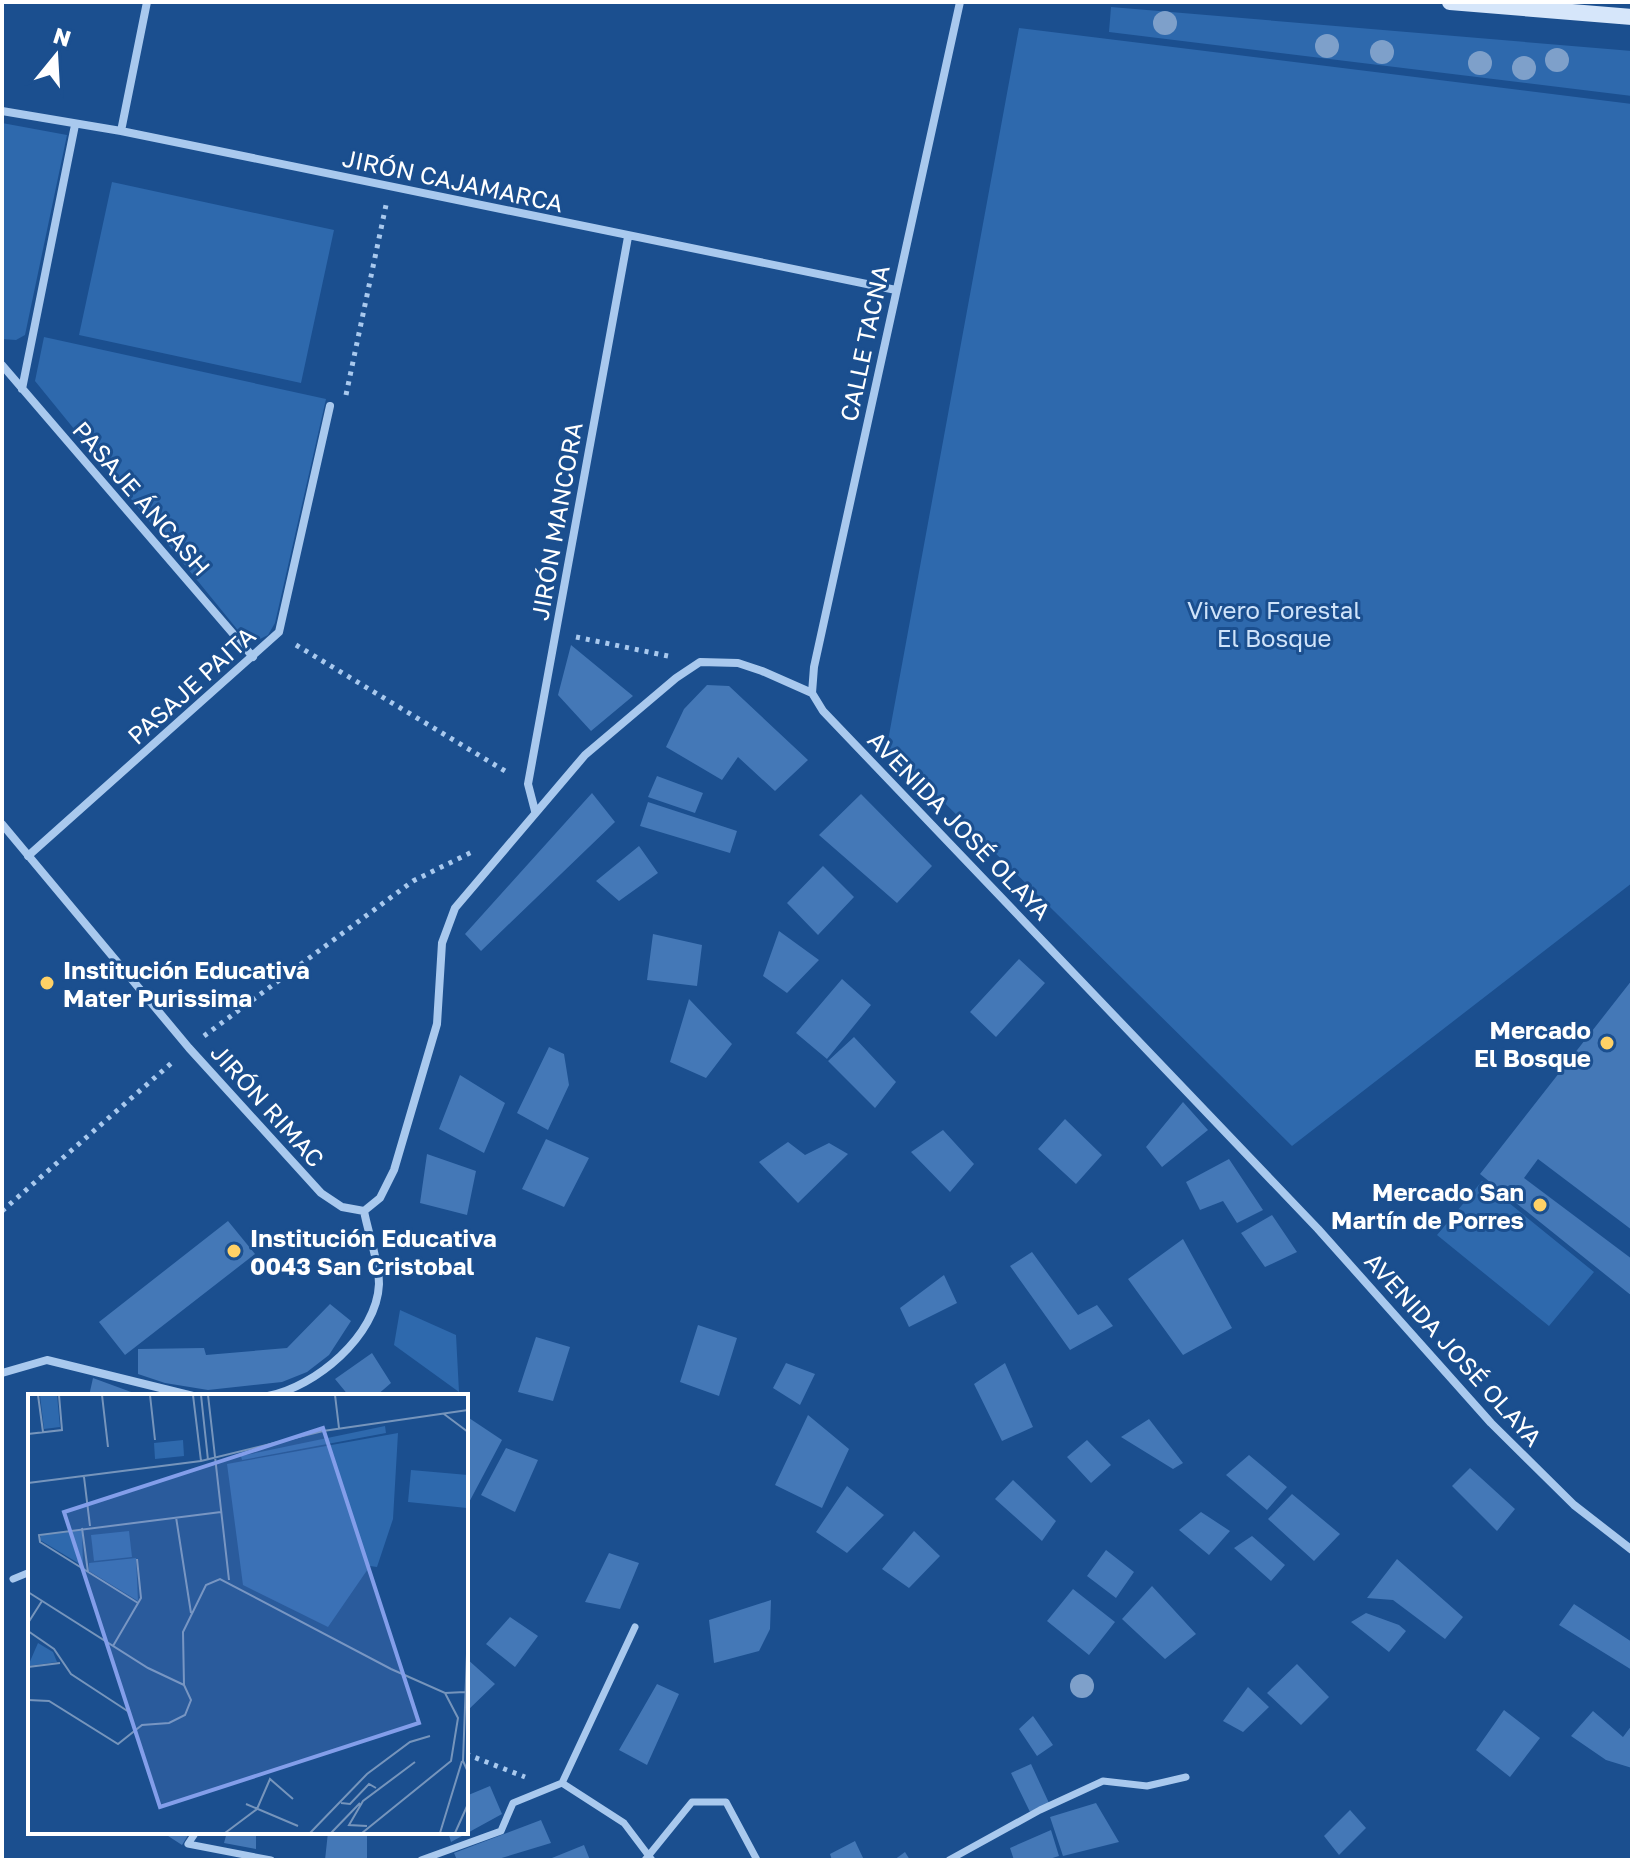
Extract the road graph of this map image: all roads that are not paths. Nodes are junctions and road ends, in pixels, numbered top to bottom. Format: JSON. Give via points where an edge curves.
{"nodes":[{"id":1,"x":147,"y":2,"type":"edge"},
{"id":2,"x":960,"y":2,"type":"edge"},
{"id":3,"x":1450,"y":2,"type":"edge"},
{"id":4,"x":1632,"y":17,"type":"edge"},
{"id":5,"x":2,"y":111,"type":"edge"},
{"id":6,"x":75,"y":125,"type":"junction"},
{"id":7,"x":121,"y":131,"type":"junction"},
{"id":8,"x":628,"y":237,"type":"junction"},
{"id":9,"x":896,"y":290,"type":"junction"},
{"id":10,"x":2,"y":365,"type":"edge"},
{"id":11,"x":22,"y":389,"type":"junction"},
{"id":12,"x":330,"y":406,"type":"dead end"},
{"id":13,"x":253,"y":657,"type":"junction"},
{"id":14,"x":812,"y":693,"type":"junction"},
{"id":15,"x":535,"y":811,"type":"junction"},
{"id":16,"x":2,"y":824,"type":"edge"},
{"id":17,"x":28,"y":856,"type":"junction"},
{"id":18,"x":364,"y":1211,"type":"junction"},
{"id":19,"x":2,"y":1373,"type":"edge"},
{"id":20,"x":185,"y":1394,"type":"edge"},
{"id":21,"x":274,"y":1394,"type":"edge"},
{"id":22,"x":1632,"y":1550,"type":"edge"},
{"id":23,"x":28,"y":1573,"type":"edge"},
{"id":24,"x":13,"y":1579,"type":"dead end"},
{"id":25,"x":635,"y":1627,"type":"dead end"},
{"id":26,"x":1186,"y":1777,"type":"dead end"},
{"id":27,"x":562,"y":1783,"type":"junction"},
{"id":28,"x":195,"y":1834,"type":"edge"},
{"id":29,"x":961,"y":1851,"type":"junction"},
{"id":30,"x":649,"y":1859,"type":"edge"},
{"id":31,"x":271,"y":1860,"type":"edge"},
{"id":32,"x":421,"y":1860,"type":"edge"},
{"id":33,"x":757,"y":1860,"type":"edge"},
{"id":34,"x":949,"y":1860,"type":"edge"},
{"id":35,"x":965,"y":1860,"type":"edge"}],
"edges":[{"from":1,"to":7,"type":"street"},
{"from":2,"to":9,"type":"street","name":"CALLE TACNA"},
{"from":3,"to":4,"type":"main road"},
{"from":5,"to":6,"type":"street","name":"JIRÓN CAJAMARCA"},
{"from":6,"to":7,"type":"street","name":"JIRÓN CAJAMARCA"},
{"from":6,"to":11,"type":"street"},
{"from":7,"to":8,"type":"street","name":"JIRÓN CAJAMARCA"},
{"from":8,"to":9,"type":"street","name":"JIRÓN CAJAMARCA"},
{"from":8,"to":15,"type":"street","name":"JIRÓN MANCORA","via":[[528,784]]},
{"from":9,"to":14,"type":"street","name":"CALLE TACNA"},
{"from":10,"to":11,"type":"street","name":"PASAJE ÁNCASH"},
{"from":11,"to":13,"type":"street","name":"PASAJE ÁNCASH"},
{"from":12,"to":13,"type":"street","name":"PASAJE PAITA","via":[[279,632]]},
{"from":13,"to":17,"type":"street","name":"PASAJE PAITA"},
{"from":14,"to":15,"type":"street","via":[[738,663],[700,662],[585,755]]},
{"from":14,"to":22,"type":"street","name":"AVENIDA JOSÉ OLAYA","via":[[823,711],[1328,1240],[1439,1369],[1574,1505]]},
{"from":15,"to":18,"type":"street","via":[[446,926],[432,1042],[386,1190]]},
{"from":16,"to":17,"type":"street","name":"JIRÓN RIMAC"},
{"from":17,"to":18,"type":"street","name":"JIRÓN RIMAC","via":[[189,1048],[321,1193],[342,1207]]},
{"from":18,"to":21,"type":"street","via":[[379,1283],[374,1309],[341,1358],[312,1381]]},
{"from":19,"to":20,"type":"street","via":[[47,1360]]},
{"from":23,"to":24,"type":"street"},
{"from":25,"to":27,"type":"street"},
{"from":26,"to":29,"type":"street","via":[[1147,1786],[1103,1781]]},
{"from":27,"to":30,"type":"street","via":[[624,1823]]},
{"from":27,"to":32,"type":"street","via":[[513,1803],[501,1831]]},
{"from":28,"to":31,"type":"street","via":[[188,1844]]},
{"from":29,"to":34,"type":"street"},
{"from":29,"to":35,"type":"street"},
{"from":30,"to":33,"type":"street","via":[[692,1802],[726,1802]]}]}
